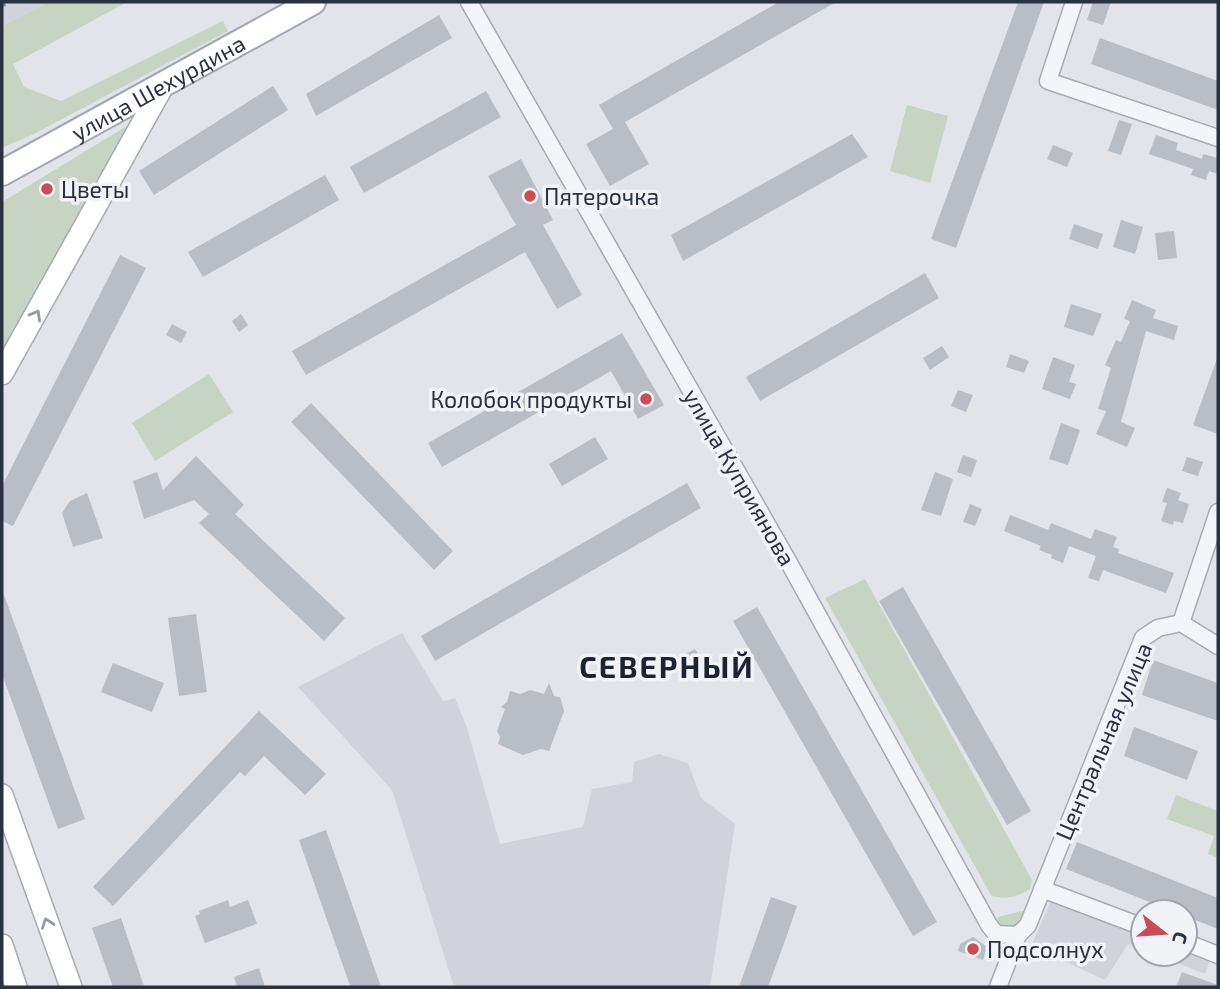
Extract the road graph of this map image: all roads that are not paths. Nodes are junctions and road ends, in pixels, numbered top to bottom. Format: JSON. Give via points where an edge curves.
{"nodes":[{"id":1,"x":313,"y":2,"type":"edge"},
{"id":2,"x":469,"y":2,"type":"edge"},
{"id":3,"x":1074,"y":2,"type":"edge"},
{"id":4,"x":163,"y":86,"type":"junction"},
{"id":5,"x":1218,"y":138,"type":"edge"},
{"id":6,"x":3,"y":172,"type":"edge"},
{"id":7,"x":2,"y":374,"type":"edge"},
{"id":8,"x":1218,"y":512,"type":"edge"},
{"id":9,"x":1181,"y":623,"type":"junction"},
{"id":10,"x":1218,"y":646,"type":"edge"},
{"id":11,"x":2,"y":796,"type":"edge"},
{"id":12,"x":1042,"y":889,"type":"junction"},
{"id":13,"x":1129,"y":922,"type":"edge"},
{"id":14,"x":1018,"y":935,"type":"junction"},
{"id":15,"x":2,"y":946,"type":"edge"},
{"id":16,"x":1199,"y":948,"type":"edge"},
{"id":17,"x":1218,"y":955,"type":"edge"},
{"id":18,"x":16,"y":987,"type":"edge"},
{"id":19,"x":71,"y":987,"type":"edge"},
{"id":20,"x":998,"y":987,"type":"edge"}],
"edges":[{"from":1,"to":4,"type":"main road","name":"улица Шехурдина"},
{"from":2,"to":14,"type":"street","name":"улица Куприянова","via":[[788,561],[989,925],[996,934]]},
{"from":3,"to":5,"type":"street","via":[[1048,81]]},
{"from":4,"to":6,"type":"main road","name":"улица Шехурдина"},
{"from":7,"to":4,"type":"street","one_way":true},
{"from":8,"to":9,"type":"street"},
{"from":9,"to":10,"type":"street"},
{"from":9,"to":12,"type":"street","name":"Центральная улица","via":[[1158,628],[1143,638]]},
{"from":19,"to":11,"type":"street","one_way":true},
{"from":12,"to":13,"type":"street"},
{"from":12,"to":14,"type":"street","name":"Центральная улица","via":[[1028,925]]},
{"from":14,"to":20,"type":"street","name":"Центральная улица"},
{"from":15,"to":18,"type":"street"},
{"from":16,"to":17,"type":"street"}]}
